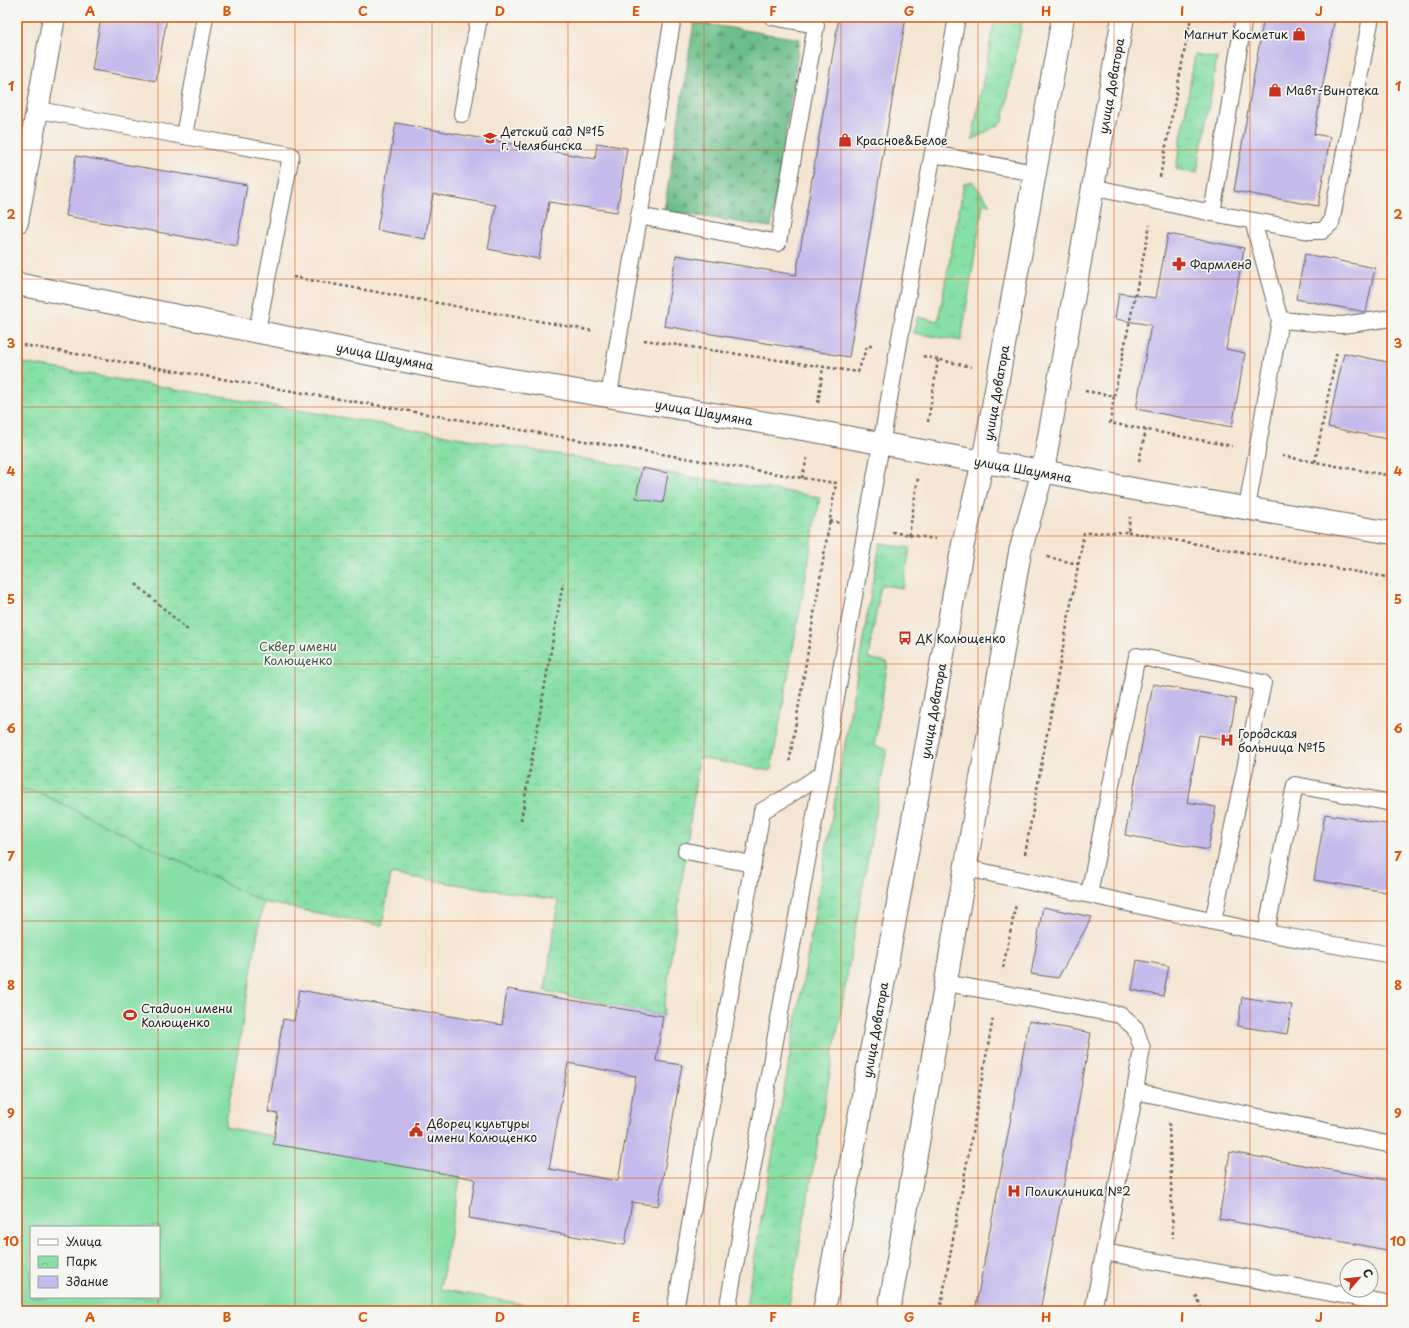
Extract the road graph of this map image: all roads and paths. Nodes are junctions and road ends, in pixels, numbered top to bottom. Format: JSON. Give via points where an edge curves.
{"nodes":[{"id":1,"x":54,"y":17,"type":"edge"},
{"id":2,"x":205,"y":17,"type":"edge"},
{"id":3,"x":479,"y":17,"type":"edge"},
{"id":4,"x":673,"y":17,"type":"edge"},
{"id":5,"x":772,"y":17,"type":"edge"},
{"id":6,"x":957,"y":17,"type":"edge"},
{"id":7,"x":1062,"y":17,"type":"edge"},
{"id":8,"x":1123,"y":17,"type":"edge"},
{"id":9,"x":1244,"y":17,"type":"edge"},
{"id":10,"x":1371,"y":17,"type":"edge"},
{"id":11,"x":38,"y":110,"type":"junction"},
{"id":12,"x":462,"y":114,"type":"dead end"},
{"id":13,"x":184,"y":136,"type":"junction"},
{"id":14,"x":933,"y":154,"type":"junction"},
{"id":15,"x":1035,"y":173,"type":"junction"},
{"id":16,"x":1092,"y":187,"type":"junction"},
{"id":17,"x":1212,"y":213,"type":"junction"},
{"id":18,"x":639,"y":216,"type":"junction"},
{"id":19,"x":1253,"y":221,"type":"junction"},
{"id":20,"x":17,"y":222,"type":"edge"},
{"id":21,"x":268,"y":272,"type":"junction"},
{"id":22,"x":17,"y":284,"type":"edge"},
{"id":23,"x":1392,"y":318,"type":"edge"},
{"id":24,"x":1280,"y":320,"type":"junction"},
{"id":25,"x":1342,"y":325,"type":"junction"},
{"id":26,"x":257,"y":331,"type":"junction"},
{"id":27,"x":618,"y":336,"type":"junction"},
{"id":28,"x":17,"y":344,"type":"edge"},
{"id":29,"x":898,"y":350,"type":"junction"},
{"id":30,"x":1000,"y":373,"type":"junction"},
{"id":31,"x":1058,"y":386,"type":"junction"},
{"id":32,"x":609,"y":395,"type":"junction"},
{"id":33,"x":880,"y":443,"type":"junction"},
{"id":34,"x":1256,"y":450,"type":"junction"},
{"id":35,"x":983,"y":462,"type":"junction"},
{"id":36,"x":1315,"y":462,"type":"junction"},
{"id":37,"x":1043,"y":471,"type":"junction"},
{"id":38,"x":1392,"y":476,"type":"edge"},
{"id":39,"x":1247,"y":508,"type":"junction"},
{"id":40,"x":1128,"y":532,"type":"dead end"},
{"id":41,"x":1392,"y":533,"type":"edge"},
{"id":42,"x":1392,"y":578,"type":"edge"},
{"id":43,"x":563,"y":583,"type":"dead end"},
{"id":44,"x":136,"y":584,"type":"dead end"},
{"id":45,"x":190,"y":632,"type":"dead end"},
{"id":46,"x":822,"y":774,"type":"junction"},
{"id":47,"x":783,"y":799,"type":"junction"},
{"id":48,"x":1392,"y":803,"type":"edge"},
{"id":49,"x":521,"y":820,"type":"dead end"},
{"id":50,"x":686,"y":851,"type":"dead end"},
{"id":51,"x":752,"y":864,"type":"junction"},
{"id":52,"x":966,"y":868,"type":"junction"},
{"id":53,"x":1089,"y":894,"type":"junction"},
{"id":54,"x":1213,"y":921,"type":"junction"},
{"id":55,"x":1266,"y":933,"type":"junction"},
{"id":56,"x":1392,"y":955,"type":"edge"},
{"id":57,"x":946,"y":983,"type":"junction"},
{"id":58,"x":1135,"y":1091,"type":"junction"},
{"id":59,"x":1168,"y":1098,"type":"junction"},
{"id":60,"x":1392,"y":1145,"type":"edge"},
{"id":61,"x":1104,"y":1252,"type":"junction"},
{"id":62,"x":1173,"y":1265,"type":"junction"},
{"id":63,"x":1392,"y":1304,"type":"edge"},
{"id":64,"x":674,"y":1311,"type":"edge"},
{"id":65,"x":727,"y":1311,"type":"edge"},
{"id":66,"x":824,"y":1311,"type":"edge"},
{"id":67,"x":889,"y":1311,"type":"edge"},
{"id":68,"x":1093,"y":1311,"type":"edge"}],
"edges":[{"from":1,"to":11,"type":"main road"},
{"from":2,"to":13,"type":"lane"},
{"from":3,"to":12,"type":"lane"},
{"from":4,"to":18,"type":"lane"},
{"from":5,"to":18,"type":"lane","via":[[816,25],[778,243]]},
{"from":6,"to":14,"type":"lane"},
{"from":7,"to":15,"type":"main road","name":"улица Доватора"},
{"from":8,"to":16,"type":"main road","name":"улица Доватора"},
{"from":9,"to":17,"type":"lane"},
{"from":10,"to":19,"type":"lane","via":[[1331,222],[1322,231],[1309,231]]},
{"from":11,"to":13,"type":"lane"},
{"from":11,"to":20,"type":"main road"},
{"from":13,"to":21,"type":"lane","via":[[291,155]]},
{"from":14,"to":15,"type":"lane"},
{"from":14,"to":29,"type":"lane"},
{"from":15,"to":30,"type":"main road","name":"улица Доватора"},
{"from":16,"to":17,"type":"lane"},
{"from":16,"to":31,"type":"main road","name":"улица Доватора"},
{"from":17,"to":19,"type":"lane"},
{"from":18,"to":27,"type":"lane"},
{"from":19,"to":24,"type":"lane"},
{"from":21,"to":26,"type":"lane"},
{"from":21,"to":27,"type":"path"},
{"from":22,"to":26,"type":"main road","name":"улица Шаумяна"},
{"from":23,"to":25,"type":"lane"},
{"from":24,"to":25,"type":"lane"},
{"from":24,"to":34,"type":"lane"},
{"from":25,"to":36,"type":"path"},
{"from":26,"to":32,"type":"main road","name":"улица Шаумяна","via":[[430,366]]},
{"from":27,"to":29,"type":"path","via":[[858,372],[867,346]]},
{"from":27,"to":32,"type":"lane"},
{"from":28,"to":47,"type":"path","via":[[836,483]]},
{"from":29,"to":30,"type":"path"},
{"from":29,"to":33,"type":"lane"},
{"from":30,"to":35,"type":"main road","name":"улица Доватора"},
{"from":31,"to":34,"type":"path","via":[[1114,396],[1110,423]]},
{"from":31,"to":37,"type":"main road","name":"улица Доватора"},
{"from":32,"to":33,"type":"main road","name":"улица Шаумяна"},
{"from":33,"to":35,"type":"main road","name":"улица Шаумяна"},
{"from":33,"to":46,"type":"lane"},
{"from":34,"to":36,"type":"path"},
{"from":34,"to":39,"type":"lane"},
{"from":35,"to":37,"type":"main road","name":"улица Шаумяна"},
{"from":35,"to":66,"type":"main road","name":"улица Доватора","via":[[963,544]]},
{"from":36,"to":38,"type":"path"},
{"from":37,"to":39,"type":"main road","name":"улица Шаумяна"},
{"from":37,"to":52,"type":"main road","name":"улица Доватора","via":[[1020,552]]},
{"from":39,"to":41,"type":"main road","name":"улица Шаумяна"},
{"from":40,"to":42,"type":"path"},
{"from":43,"to":49,"type":"path"},
{"from":44,"to":45,"type":"path"},
{"from":46,"to":47,"type":"lane"},
{"from":46,"to":65,"type":"lane"},
{"from":47,"to":51,"type":"lane","via":[[762,811]]},
{"from":48,"to":55,"type":"lane","via":[[1295,785]]},
{"from":50,"to":51,"type":"lane"},
{"from":51,"to":64,"type":"lane"},
{"from":52,"to":53,"type":"lane"},
{"from":52,"to":57,"type":"main road","name":"улица Доватора"},
{"from":53,"to":54,"type":"lane"},
{"from":53,"to":54,"type":"lane","via":[[1137,656],[1263,683]]},
{"from":54,"to":55,"type":"lane"},
{"from":55,"to":56,"type":"lane"},
{"from":57,"to":58,"type":"lane","via":[[1120,1015],[1135,1028],[1142,1048]]},
{"from":57,"to":67,"type":"main road","name":"улица Доватора"},
{"from":58,"to":59,"type":"lane"},
{"from":58,"to":61,"type":"lane"},
{"from":59,"to":60,"type":"lane"},
{"from":59,"to":62,"type":"path"},
{"from":61,"to":62,"type":"lane"},
{"from":61,"to":68,"type":"lane"},
{"from":62,"to":63,"type":"lane"}]}
